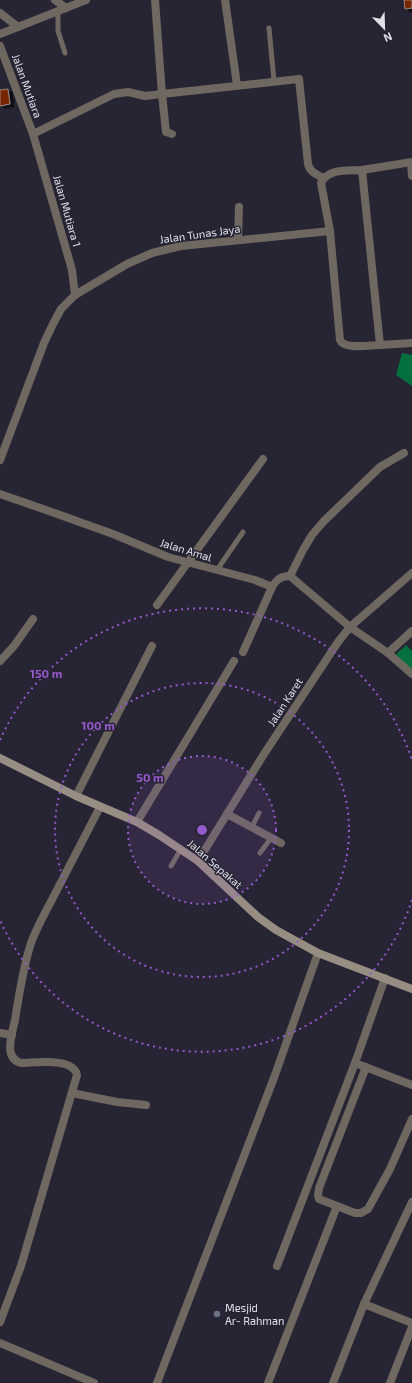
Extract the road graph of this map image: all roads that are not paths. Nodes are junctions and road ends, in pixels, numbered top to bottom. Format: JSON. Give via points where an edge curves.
{"nodes":[{"id":1,"x":55,"y":0,"type":"edge"},
{"id":2,"x":86,"y":0,"type":"edge"},
{"id":3,"x":155,"y":0,"type":"edge"},
{"id":4,"x":225,"y":0,"type":"edge"},
{"id":5,"x":66,"y":8,"type":"junction"},
{"id":6,"x":58,"y":12,"type":"junction"},
{"id":7,"x":0,"y":13,"type":"edge"},
{"id":8,"x":18,"y":27,"type":"junction"},
{"id":9,"x":268,"y":28,"type":"dead end"},
{"id":10,"x":0,"y":34,"type":"edge"},
{"id":11,"x":0,"y":46,"type":"edge"},
{"id":12,"x":65,"y":53,"type":"dead end"},
{"id":13,"x":274,"y":81,"type":"junction"},
{"id":14,"x":237,"y":85,"type":"junction"},
{"id":15,"x":162,"y":94,"type":"junction"},
{"id":16,"x":33,"y":134,"type":"junction"},
{"id":17,"x":172,"y":134,"type":"dead end"},
{"id":18,"x":411,"y":163,"type":"edge"},
{"id":19,"x":362,"y":170,"type":"junction"},
{"id":20,"x":412,"y":176,"type":"edge"},
{"id":21,"x":323,"y":178,"type":"junction"},
{"id":22,"x":239,"y":208,"type":"dead end"},
{"id":23,"x":330,"y":231,"type":"junction"},
{"id":24,"x":238,"y":240,"type":"junction"},
{"id":25,"x":75,"y":295,"type":"junction"},
{"id":26,"x":412,"y":343,"type":"edge"},
{"id":27,"x":380,"y":344,"type":"junction"},
{"id":28,"x":404,"y":453,"type":"dead end"},
{"id":29,"x":263,"y":459,"type":"dead end"},
{"id":30,"x":0,"y":460,"type":"edge"},
{"id":31,"x":0,"y":494,"type":"edge"},
{"id":32,"x":243,"y":532,"type":"dead end"},
{"id":33,"x":188,"y":563,"type":"junction"},
{"id":34,"x":216,"y":570,"type":"junction"},
{"id":35,"x":412,"y":573,"type":"edge"},
{"id":36,"x":290,"y":576,"type":"junction"},
{"id":37,"x":272,"y":587,"type":"junction"},
{"id":38,"x":157,"y":605,"type":"dead end"},
{"id":39,"x":33,"y":619,"type":"dead end"},
{"id":40,"x":350,"y":627,"type":"junction"},
{"id":41,"x":412,"y":631,"type":"edge"},
{"id":42,"x":152,"y":646,"type":"dead end"},
{"id":43,"x":243,"y":652,"type":"dead end"},
{"id":44,"x":388,"y":653,"type":"junction"},
{"id":45,"x":0,"y":661,"type":"edge"},
{"id":46,"x":234,"y":662,"type":"dead end"},
{"id":47,"x":412,"y":674,"type":"edge"},
{"id":48,"x":0,"y":758,"type":"edge"},
{"id":49,"x":76,"y":796,"type":"junction"},
{"id":50,"x":100,"y":807,"type":"junction"},
{"id":51,"x":259,"y":813,"type":"dead end"},
{"id":52,"x":227,"y":814,"type":"junction"},
{"id":53,"x":137,"y":822,"type":"junction"},
{"id":54,"x":252,"y":827,"type":"junction"},
{"id":55,"x":271,"y":838,"type":"junction"},
{"id":56,"x":281,"y":843,"type":"dead end"},
{"id":57,"x":180,"y":848,"type":"junction"},
{"id":58,"x":260,"y":853,"type":"dead end"},
{"id":59,"x":198,"y":861,"type":"junction"},
{"id":60,"x":171,"y":866,"type":"dead end"},
{"id":61,"x":318,"y":953,"type":"junction"},
{"id":62,"x":385,"y":978,"type":"junction"},
{"id":63,"x":412,"y":989,"type":"edge"},
{"id":64,"x":0,"y":1033,"type":"edge"},
{"id":65,"x":12,"y":1034,"type":"junction"},
{"id":66,"x":355,"y":1063,"type":"junction"},
{"id":67,"x":366,"y":1068,"type":"junction"},
{"id":68,"x":412,"y":1086,"type":"edge"},
{"id":69,"x":72,"y":1093,"type":"junction"},
{"id":70,"x":146,"y":1105,"type":"dead end"},
{"id":71,"x":412,"y":1119,"type":"edge"},
{"id":72,"x":412,"y":1202,"type":"edge"},
{"id":73,"x":337,"y":1206,"type":"junction"},
{"id":74,"x":277,"y":1266,"type":"dead end"},
{"id":75,"x":364,"y":1304,"type":"junction"},
{"id":76,"x":0,"y":1322,"type":"edge"},
{"id":77,"x":412,"y":1323,"type":"edge"},
{"id":78,"x":412,"y":1327,"type":"edge"},
{"id":79,"x":0,"y":1343,"type":"edge"},
{"id":80,"x":94,"y":1383,"type":"edge"},
{"id":81,"x":158,"y":1383,"type":"edge"},
{"id":82,"x":268,"y":1383,"type":"edge"},
{"id":83,"x":333,"y":1383,"type":"edge"},
{"id":84,"x":390,"y":1383,"type":"edge"}],
"edges":[{"from":1,"to":5,"type":"street"},
{"from":2,"to":5,"type":"street"},
{"from":3,"to":15,"type":"street"},
{"from":4,"to":14,"type":"street"},
{"from":5,"to":6,"type":"street"},
{"from":6,"to":8,"type":"street"},
{"from":6,"to":12,"type":"lane","via":[[58,31]]},
{"from":7,"to":8,"type":"street"},
{"from":8,"to":10,"type":"street"},
{"from":9,"to":13,"type":"lane"},
{"from":11,"to":16,"type":"street","name":"Jalan Mutiara"},
{"from":13,"to":14,"type":"street"},
{"from":13,"to":21,"type":"street","via":[[299,79],[309,169]]},
{"from":14,"to":15,"type":"street"},
{"from":15,"to":16,"type":"street","via":[[114,94]]},
{"from":15,"to":17,"type":"street","via":[[166,132]]},
{"from":16,"to":25,"type":"street","name":"Jalan Mutiara 1","via":[[66,244]]},
{"from":18,"to":19,"type":"street"},
{"from":18,"to":20,"type":"street"},
{"from":19,"to":21,"type":"street","via":[[332,172]]},
{"from":19,"to":27,"type":"street"},
{"from":21,"to":23,"type":"street","via":[[321,183]]},
{"from":22,"to":24,"type":"street"},
{"from":23,"to":24,"type":"street","name":"Jalan Tunas Jaya"},
{"from":23,"to":27,"type":"street","via":[[340,342],[345,346]]},
{"from":24,"to":25,"type":"street","name":"Jalan Tunas Jaya","via":[[180,246],[152,252]]},
{"from":25,"to":30,"type":"street","name":"Jalan Tunas Jaya","via":[[61,309],[44,343]]},
{"from":26,"to":27,"type":"street"},
{"from":28,"to":36,"type":"street","via":[[380,466],[324,521],[312,535]]},
{"from":29,"to":33,"type":"street"},
{"from":31,"to":33,"type":"street","name":"Jalan Amal"},
{"from":32,"to":34,"type":"lane"},
{"from":33,"to":34,"type":"street","name":"Jalan Amal"},
{"from":33,"to":38,"type":"street"},
{"from":34,"to":37,"type":"street","name":"Jalan Amal"},
{"from":35,"to":40,"type":"street","name":"Jalan Karet"},
{"from":36,"to":37,"type":"street","via":[[276,580]]},
{"from":36,"to":40,"type":"street"},
{"from":37,"to":43,"type":"street"},
{"from":39,"to":45,"type":"street"},
{"from":40,"to":44,"type":"street"},
{"from":40,"to":52,"type":"street","name":"Jalan Karet","via":[[306,689]]},
{"from":41,"to":44,"type":"street"},
{"from":42,"to":49,"type":"street"},
{"from":44,"to":47,"type":"street"},
{"from":46,"to":53,"type":"street"},
{"from":48,"to":49,"type":"main road","name":"Jalan Sepakat"},
{"from":49,"to":50,"type":"main road","name":"Jalan Sepakat"},
{"from":50,"to":53,"type":"main road","name":"Jalan Sepakat"},
{"from":50,"to":65,"type":"street","via":[[32,942],[24,967]]},
{"from":51,"to":54,"type":"lane"},
{"from":52,"to":54,"type":"street"},
{"from":52,"to":59,"type":"street","name":"Jalan Karet"},
{"from":53,"to":57,"type":"main road","name":"Jalan Sepakat"},
{"from":54,"to":55,"type":"street"},
{"from":55,"to":56,"type":"street"},
{"from":55,"to":58,"type":"lane"},
{"from":57,"to":59,"type":"main road","name":"Jalan Sepakat"},
{"from":57,"to":60,"type":"lane"},
{"from":59,"to":61,"type":"main road","name":"Jalan Sepakat","via":[[258,917]]},
{"from":61,"to":62,"type":"main road","name":"Jalan Sepakat"},
{"from":61,"to":81,"type":"street","via":[[276,1076]]},
{"from":62,"to":63,"type":"main road","name":"Jalan Sepakat"},
{"from":62,"to":66,"type":"street"},
{"from":64,"to":65,"type":"street"},
{"from":65,"to":69,"type":"street","via":[[10,1052],[16,1062],[57,1062],[75,1069],[77,1075]]},
{"from":66,"to":67,"type":"street"},
{"from":66,"to":74,"type":"street"},
{"from":67,"to":68,"type":"street"},
{"from":67,"to":73,"type":"street","via":[[318,1192],[320,1200]]},
{"from":69,"to":70,"type":"street"},
{"from":69,"to":76,"type":"street","via":[[21,1266]]},
{"from":71,"to":73,"type":"street","via":[[390,1169],[368,1209],[355,1213]]},
{"from":72,"to":75,"type":"street"},
{"from":73,"to":82,"type":"street"},
{"from":75,"to":77,"type":"street"},
{"from":75,"to":83,"type":"street"},
{"from":78,"to":84,"type":"street"},
{"from":79,"to":80,"type":"street"}]}
